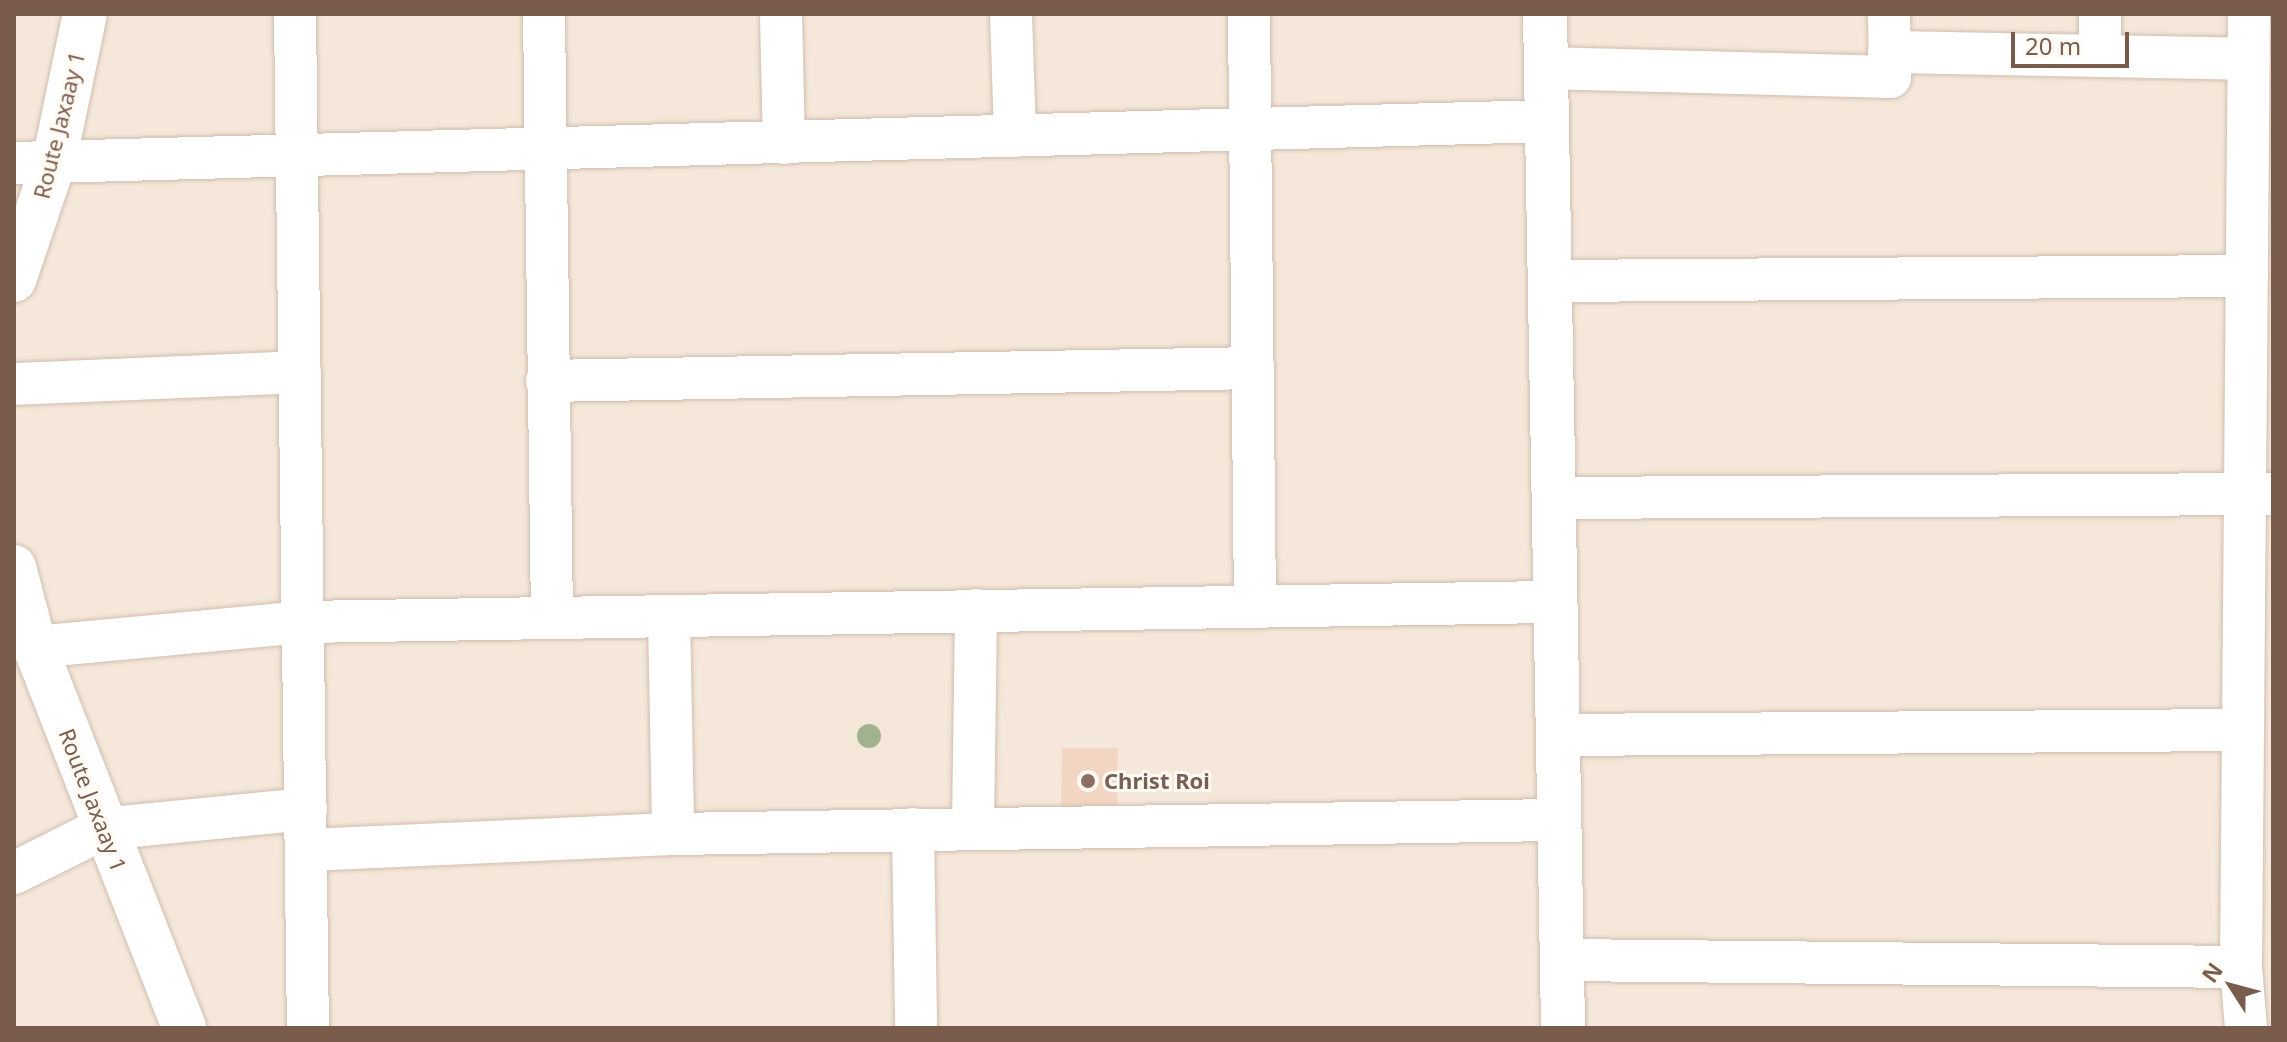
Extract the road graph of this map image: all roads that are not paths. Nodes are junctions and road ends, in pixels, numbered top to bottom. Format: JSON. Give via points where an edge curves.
{"nodes":[{"id":1,"x":85,"y":14,"type":"edge"},
{"id":2,"x":295,"y":14,"type":"edge"},
{"id":3,"x":544,"y":14,"type":"edge"},
{"id":4,"x":781,"y":14,"type":"edge"},
{"id":5,"x":1011,"y":14,"type":"edge"},
{"id":6,"x":1249,"y":14,"type":"edge"},
{"id":7,"x":1545,"y":14,"type":"edge"},
{"id":8,"x":2100,"y":14,"type":"edge"},
{"id":9,"x":2249,"y":14,"type":"edge"},
{"id":10,"x":1889,"y":33,"type":"edge"},
{"id":11,"x":2100,"y":56,"type":"junction"},
{"id":12,"x":2249,"y":59,"type":"junction"},
{"id":13,"x":1546,"y":68,"type":"junction"},
{"id":14,"x":1547,"y":121,"type":"junction"},
{"id":15,"x":1251,"y":129,"type":"junction"},
{"id":16,"x":1015,"y":136,"type":"junction"},
{"id":17,"x":784,"y":143,"type":"junction"},
{"id":18,"x":547,"y":149,"type":"junction"},
{"id":19,"x":297,"y":156,"type":"junction"},
{"id":20,"x":34,"y":162,"type":"edge"},
{"id":21,"x":2260,"y":198,"type":"edge"},
{"id":22,"x":2247,"y":276,"type":"junction"},
{"id":23,"x":14,"y":280,"type":"edge"},
{"id":24,"x":1550,"y":281,"type":"junction"},
{"id":25,"x":1253,"y":368,"type":"junction"},
{"id":26,"x":300,"y":372,"type":"junction"},
{"id":27,"x":547,"y":381,"type":"junction"},
{"id":28,"x":14,"y":384,"type":"edge"},
{"id":29,"x":2259,"y":494,"type":"edge"},
{"id":30,"x":1554,"y":498,"type":"junction"},
{"id":31,"x":17,"y":588,"type":"edge"},
{"id":32,"x":1555,"y":602,"type":"junction"},
{"id":33,"x":1255,"y":605,"type":"junction"},
{"id":34,"x":976,"y":610,"type":"junction"},
{"id":35,"x":552,"y":616,"type":"junction"},
{"id":36,"x":669,"y":616,"type":"junction"},
{"id":37,"x":303,"y":622,"type":"junction"},
{"id":38,"x":35,"y":647,"type":"junction"},
{"id":39,"x":2243,"y":730,"type":"junction"},
{"id":40,"x":1558,"y":735,"type":"junction"},
{"id":41,"x":306,"y":809,"type":"junction"},
{"id":42,"x":1559,"y":820,"type":"junction"},
{"id":43,"x":973,"y":828,"type":"junction"},
{"id":44,"x":102,"y":829,"type":"junction"},
{"id":45,"x":913,"y":829,"type":"junction"},
{"id":46,"x":673,"y":834,"type":"junction"},
{"id":47,"x":306,"y":850,"type":"junction"},
{"id":48,"x":14,"y":873,"type":"edge"},
{"id":49,"x":1562,"y":960,"type":"junction"},
{"id":50,"x":2241,"y":967,"type":"junction"},
{"id":51,"x":184,"y":1028,"type":"edge"},
{"id":52,"x":308,"y":1028,"type":"edge"},
{"id":53,"x":916,"y":1028,"type":"edge"},
{"id":54,"x":1563,"y":1028,"type":"edge"},
{"id":55,"x":2246,"y":1028,"type":"edge"}],
"edges":[{"from":1,"to":20,"type":"street","name":"Route Jaxaay 1"},
{"from":2,"to":19,"type":"street"},
{"from":3,"to":18,"type":"street"},
{"from":4,"to":17,"type":"street"},
{"from":5,"to":16,"type":"street"},
{"from":6,"to":15,"type":"street"},
{"from":7,"to":13,"type":"street"},
{"from":8,"to":11,"type":"street"},
{"from":9,"to":12,"type":"street"},
{"from":10,"to":11,"type":"street"},
{"from":10,"to":13,"type":"street","via":[[1890,77]]},
{"from":11,"to":12,"type":"street"},
{"from":12,"to":21,"type":"street"},
{"from":13,"to":14,"type":"street"},
{"from":14,"to":15,"type":"street"},
{"from":14,"to":24,"type":"street"},
{"from":15,"to":16,"type":"street"},
{"from":15,"to":25,"type":"street"},
{"from":16,"to":17,"type":"street"},
{"from":17,"to":18,"type":"street"},
{"from":18,"to":19,"type":"street"},
{"from":18,"to":27,"type":"street"},
{"from":19,"to":20,"type":"street"},
{"from":19,"to":26,"type":"street"},
{"from":20,"to":23,"type":"street","name":"Route Jaxaay 1"},
{"from":21,"to":22,"type":"street"},
{"from":22,"to":24,"type":"street"},
{"from":22,"to":29,"type":"street"},
{"from":24,"to":30,"type":"street"},
{"from":25,"to":27,"type":"street"},
{"from":25,"to":33,"type":"street"},
{"from":26,"to":28,"type":"street"},
{"from":26,"to":37,"type":"street"},
{"from":27,"to":35,"type":"street"},
{"from":29,"to":30,"type":"street"},
{"from":29,"to":39,"type":"street"},
{"from":30,"to":32,"type":"street"},
{"from":31,"to":38,"type":"street","name":"Route Jaxaay 1"},
{"from":32,"to":33,"type":"street"},
{"from":32,"to":40,"type":"street"},
{"from":33,"to":34,"type":"street"},
{"from":34,"to":36,"type":"street"},
{"from":34,"to":43,"type":"street"},
{"from":35,"to":36,"type":"street"},
{"from":35,"to":37,"type":"street"},
{"from":36,"to":46,"type":"street"},
{"from":37,"to":38,"type":"street"},
{"from":37,"to":41,"type":"street"},
{"from":38,"to":44,"type":"street","name":"Route Jaxaay 1"},
{"from":39,"to":40,"type":"street"},
{"from":39,"to":50,"type":"street"},
{"from":40,"to":42,"type":"street"},
{"from":41,"to":44,"type":"street"},
{"from":41,"to":47,"type":"street"},
{"from":42,"to":43,"type":"street"},
{"from":42,"to":49,"type":"street"},
{"from":43,"to":45,"type":"street"},
{"from":44,"to":48,"type":"street"},
{"from":44,"to":51,"type":"street","name":"Route Jaxaay 1"},
{"from":45,"to":46,"type":"street"},
{"from":45,"to":53,"type":"street"},
{"from":46,"to":47,"type":"street"},
{"from":47,"to":52,"type":"street"},
{"from":49,"to":50,"type":"street"},
{"from":49,"to":54,"type":"street"},
{"from":50,"to":55,"type":"street"}]}
